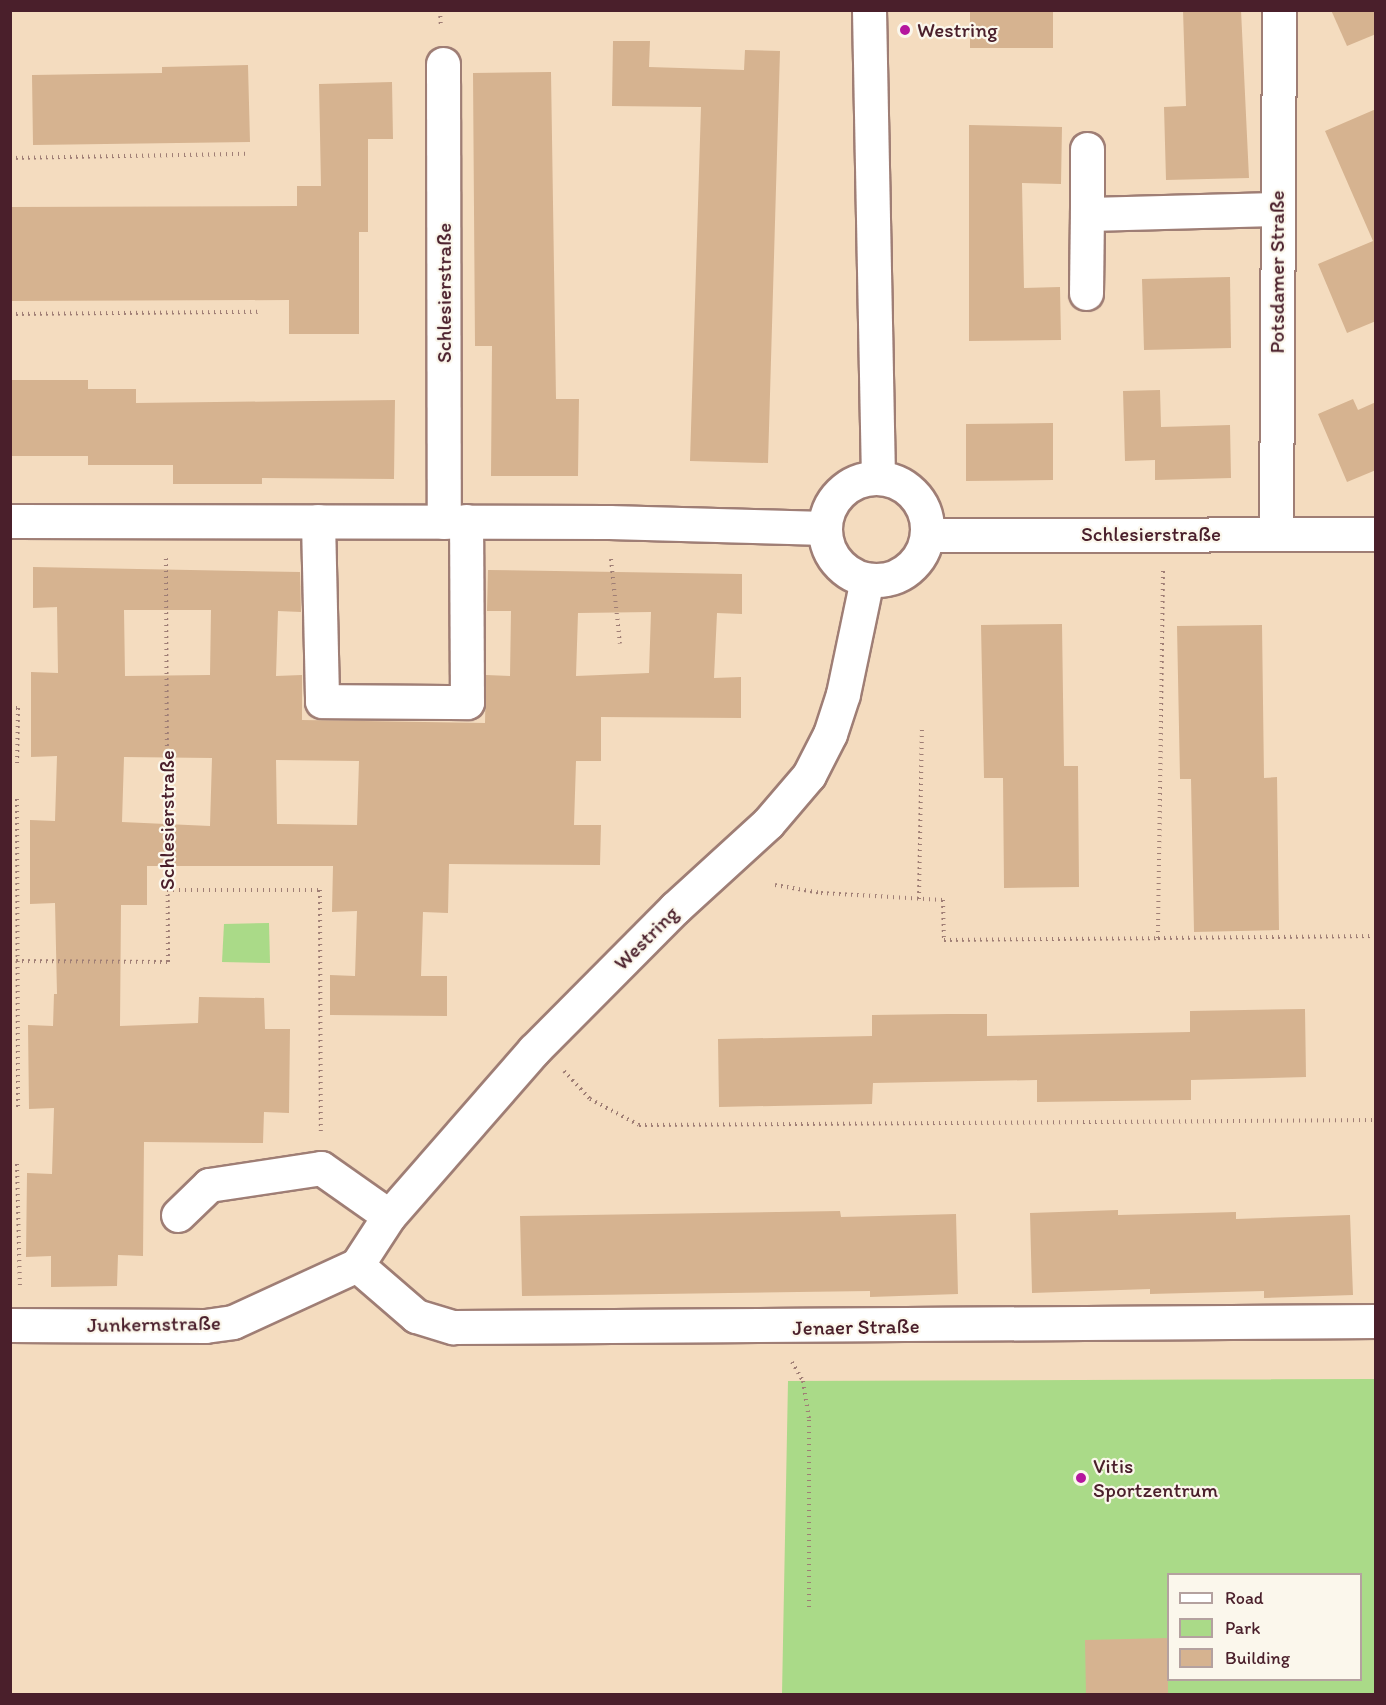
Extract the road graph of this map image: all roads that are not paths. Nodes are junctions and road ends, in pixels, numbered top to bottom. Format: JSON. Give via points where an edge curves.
{"nodes":[{"id":1,"x":869,"y":10,"type":"edge"},
{"id":2,"x":1279,"y":10,"type":"edge"},
{"id":3,"x":443,"y":64,"type":"dead end"},
{"id":4,"x":1087,"y":149,"type":"dead end"},
{"id":5,"x":1277,"y":209,"type":"junction"},
{"id":6,"x":1087,"y":214,"type":"junction"},
{"id":7,"x":1086,"y":293,"type":"dead end"},
{"id":8,"x":878,"y":478,"type":"junction"},
{"id":9,"x":10,"y":521,"type":"edge"},
{"id":10,"x":318,"y":521,"type":"junction"},
{"id":11,"x":455,"y":522,"type":"junction"},
{"id":12,"x":825,"y":528,"type":"junction"},
{"id":13,"x":1276,"y":533,"type":"junction"},
{"id":14,"x":927,"y":534,"type":"junction"},
{"id":15,"x":1376,"y":534,"type":"edge"},
{"id":16,"x":867,"y":579,"type":"junction"},
{"id":17,"x":178,"y":1215,"type":"dead end"},
{"id":18,"x":389,"y":1216,"type":"junction"},
{"id":19,"x":357,"y":1265,"type":"junction"},
{"id":20,"x":1376,"y":1321,"type":"edge"},
{"id":21,"x":15,"y":1325,"type":"edge"}],
"edges":[{"from":1,"to":8,"type":"street"},
{"from":2,"to":5,"type":"street","name":"Potsdamer Straße"},
{"from":3,"to":11,"type":"street","name":"Schlesierstraße"},
{"from":4,"to":6,"type":"street"},
{"from":5,"to":6,"type":"street"},
{"from":5,"to":13,"type":"street","name":"Potsdamer Straße"},
{"from":6,"to":7,"type":"street"},
{"from":8,"to":12,"type":"street","via":[[858,481],[839,494],[829,510]]},
{"from":8,"to":14,"type":"street","via":[[898,483],[917,499]]},
{"from":9,"to":10,"type":"street"},
{"from":10,"to":11,"type":"street"},
{"from":10,"to":11,"type":"street","name":"Schlesierstraße","via":[[322,701],[467,702]]},
{"from":11,"to":12,"type":"street"},
{"from":12,"to":16,"type":"street","via":[[832,555],[843,568]]},
{"from":13,"to":14,"type":"street","name":"Schlesierstraße"},
{"from":13,"to":15,"type":"street","name":"Schlesierstraße"},
{"from":14,"to":16,"type":"street","via":[[923,549],[908,568],[892,577]]},
{"from":16,"to":18,"type":"street","name":"Westring","via":[[843,694],[830,734],[809,775],[768,823],[675,908],[534,1050]]},
{"from":17,"to":18,"type":"street","via":[[209,1185],[321,1168]]},
{"from":18,"to":19,"type":"street","name":"Westring"},
{"from":19,"to":20,"type":"street","name":"Jenaer Straße","via":[[416,1316],[453,1327]]},
{"from":19,"to":21,"type":"street","name":"Junkernstraße","via":[[233,1322],[205,1326]]}]}
